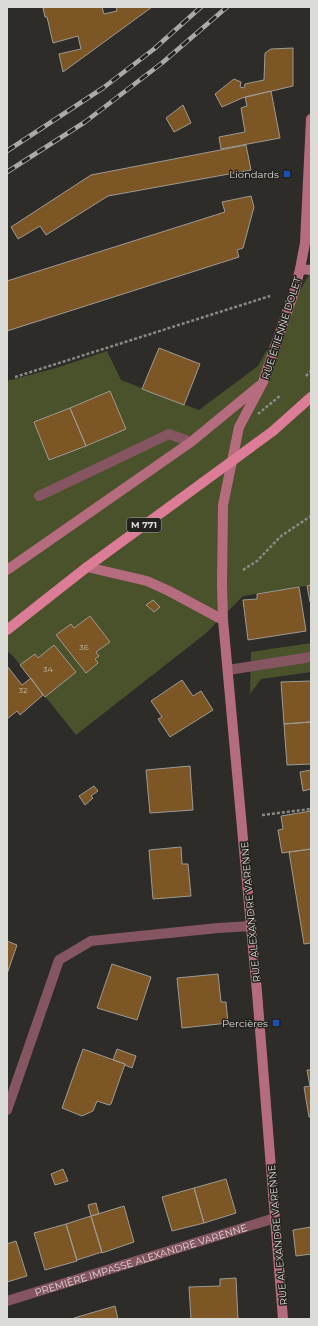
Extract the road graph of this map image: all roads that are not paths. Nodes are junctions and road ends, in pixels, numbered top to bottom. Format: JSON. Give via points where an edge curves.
{"nodes":[{"id":1,"x":311,"y":119,"type":"edge"},
{"id":2,"x":300,"y":269,"type":"junction"},
{"id":3,"x":311,"y":270,"type":"edge"},
{"id":4,"x":264,"y":382,"type":"junction"},
{"id":5,"x":311,"y":397,"type":"edge"},
{"id":6,"x":191,"y":442,"type":"junction"},
{"id":7,"x":39,"y":496,"type":"dead end"},
{"id":8,"x":223,"y":505,"type":"joint"},
{"id":9,"x":87,"y":566,"type":"junction"},
{"id":10,"x":7,"y":570,"type":"edge"},
{"id":11,"x":223,"y":620,"type":"junction"},
{"id":12,"x":7,"y":630,"type":"edge"},
{"id":13,"x":311,"y":657,"type":"edge"},
{"id":14,"x":228,"y":670,"type":"junction"},
{"id":15,"x":251,"y":926,"type":"junction"},
{"id":16,"x":7,"y":1110,"type":"edge"},
{"id":17,"x":275,"y":1218,"type":"junction"},
{"id":18,"x":7,"y":1301,"type":"edge"},
{"id":19,"x":283,"y":1319,"type":"edge"}],
"edges":[{"from":1,"to":2,"type":"main road","name":"RUE ÉTIENNE DOLET","via":[[305,236]]},
{"from":2,"to":3,"type":"main road"},
{"from":2,"to":4,"type":"main road","name":"RUE ÉTIENNE DOLET"},
{"from":4,"to":6,"type":"main road"},
{"from":4,"to":8,"type":"main road","name":"RUE ÉTIENNE DOLET","via":[[239,427]]},
{"from":5,"to":9,"type":"main road","number":"M 771","bridge":true,"via":[[272,432]]},
{"from":6,"to":7,"type":"street","via":[[168,434]]},
{"from":6,"to":10,"type":"main road"},
{"from":8,"to":11,"type":"main road","name":"RUE ALEXANDRE VARENNE"},
{"from":9,"to":11,"type":"main road","via":[[147,581]]},
{"from":9,"to":12,"type":"main road","number":"M 771"},
{"from":11,"to":14,"type":"main road","name":"RUE ALEXANDRE VARENNE"},
{"from":13,"to":14,"type":"street"},
{"from":14,"to":15,"type":"main road","name":"RUE ALEXANDRE VARENNE"},
{"from":15,"to":16,"type":"street","via":[[91,941],[59,960]]},
{"from":15,"to":17,"type":"main road","name":"RUE ALEXANDRE VARENNE"},
{"from":17,"to":18,"type":"street","name":"PREMIÈRE IMPASSE ALEXANDRE VARENNE"},
{"from":17,"to":19,"type":"main road","name":"RUE ALEXANDRE VARENNE"}]}
